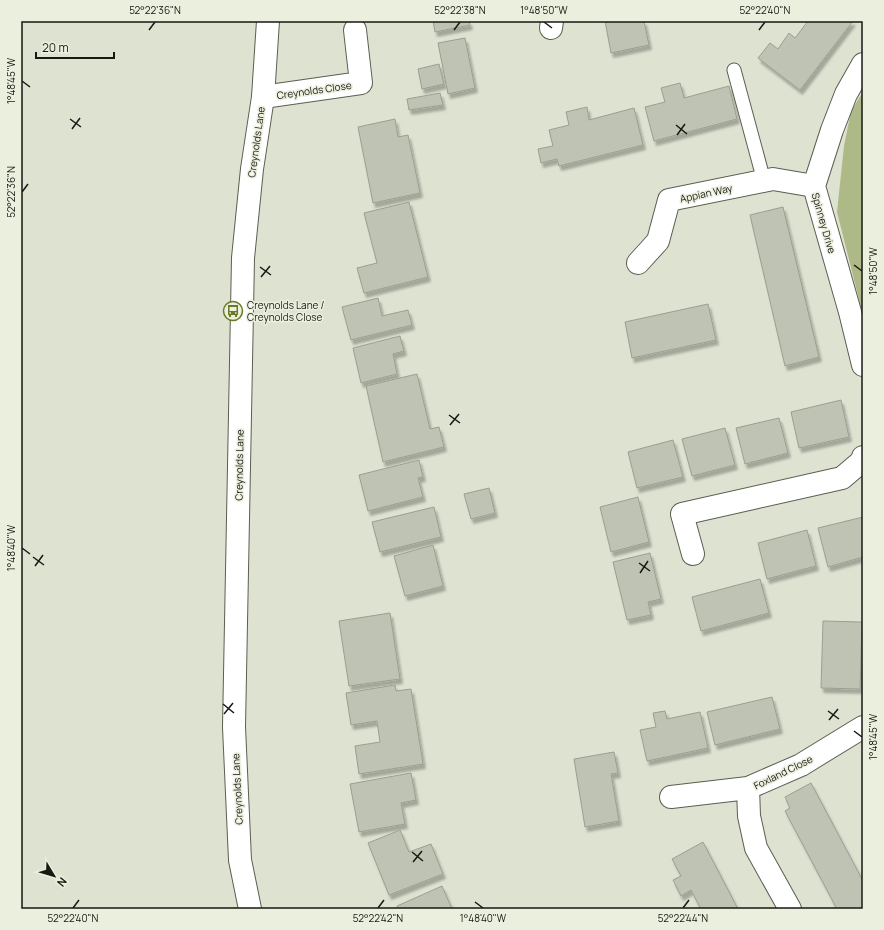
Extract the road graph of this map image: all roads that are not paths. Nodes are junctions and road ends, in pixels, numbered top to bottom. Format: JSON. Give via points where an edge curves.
{"nodes":[{"id":1,"x":268,"y":21,"type":"edge"},
{"id":2,"x":356,"y":30,"type":"dead end"},
{"id":3,"x":863,"y":64,"type":"edge"},
{"id":4,"x":734,"y":70,"type":"dead end"},
{"id":5,"x":263,"y":97,"type":"junction"},
{"id":6,"x":764,"y":181,"type":"junction"},
{"id":7,"x":814,"y":186,"type":"junction"},
{"id":8,"x":638,"y":263,"type":"dead end"},
{"id":9,"x":863,"y":365,"type":"edge"},
{"id":10,"x":863,"y":457,"type":"edge"},
{"id":11,"x":693,"y":554,"type":"dead end"},
{"id":12,"x":863,"y":727,"type":"edge"},
{"id":13,"x":748,"y":788,"type":"junction"},
{"id":14,"x":671,"y":797,"type":"dead end"},
{"id":15,"x":250,"y":909,"type":"edge"},
{"id":16,"x":790,"y":909,"type":"edge"}],
"edges":[{"from":1,"to":5,"type":"street","name":"Creynolds Lane"},
{"from":2,"to":5,"type":"street","name":"Creynolds Close","via":[[361,83]]},
{"from":3,"to":7,"type":"street","name":"Spinney Drive","via":[[846,94]]},
{"from":4,"to":6,"type":"lane"},
{"from":5,"to":15,"type":"street","name":"Creynolds Lane","via":[[252,169],[243,258],[234,727],[240,860]]},
{"from":6,"to":7,"type":"street","name":"Appian Way","via":[[773,179]]},
{"from":6,"to":8,"type":"street","name":"Appian Way","via":[[670,200],[658,240]]},
{"from":7,"to":9,"type":"street","name":"Spinney Drive"},
{"from":10,"to":11,"type":"street","via":[[842,478],[682,514]]},
{"from":12,"to":13,"type":"street","name":"Foxland Close","via":[[801,765]]},
{"from":13,"to":14,"type":"street","name":"Foxland Close"},
{"from":13,"to":16,"type":"street","via":[[749,816],[756,848]]}]}
